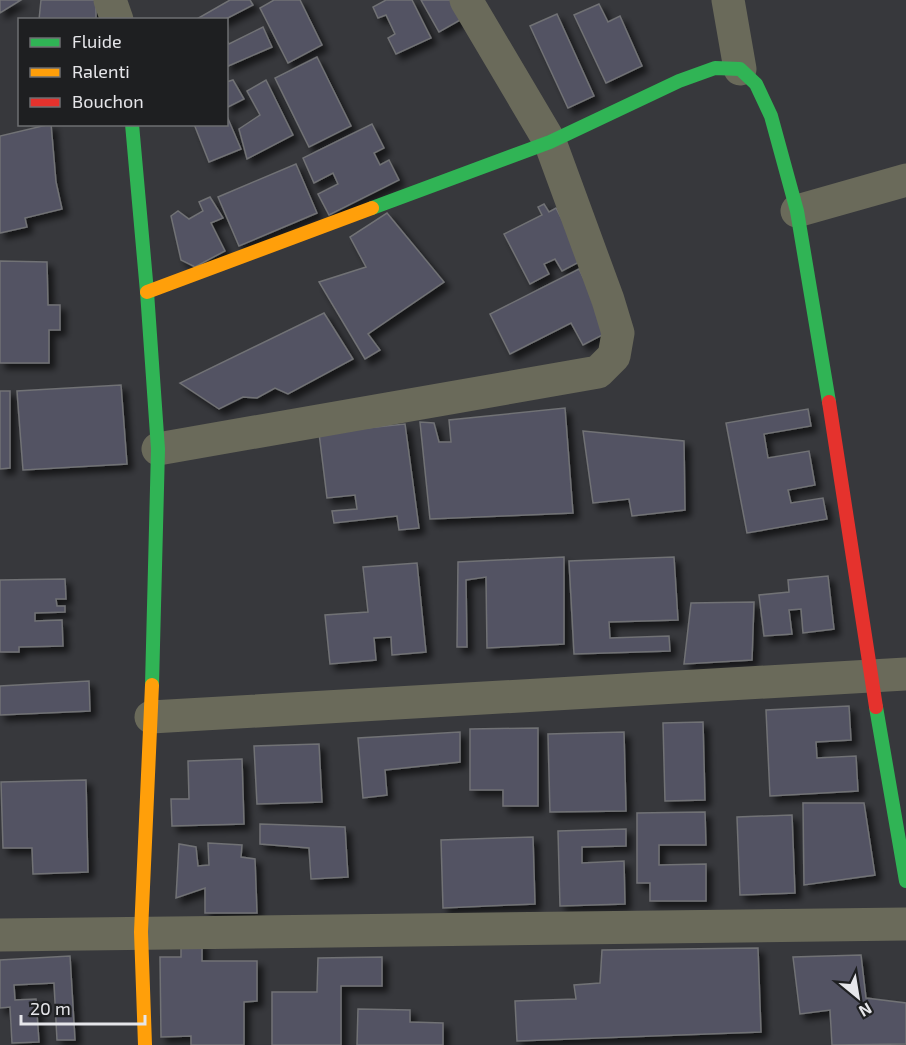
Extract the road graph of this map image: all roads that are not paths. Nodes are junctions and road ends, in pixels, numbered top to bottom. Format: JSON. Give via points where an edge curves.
{"nodes":[{"id":1,"x":110,"y":0,"type":"edge"},
{"id":2,"x":466,"y":0,"type":"edge"},
{"id":3,"x":728,"y":0,"type":"edge"},
{"id":4,"x":116,"y":18,"type":"edge"},
{"id":5,"x":740,"y":69,"type":"junction"},
{"id":6,"x":132,"y":126,"type":"edge"},
{"id":7,"x":550,"y":142,"type":"junction"},
{"id":8,"x":906,"y":180,"type":"edge"},
{"id":9,"x":797,"y":211,"type":"junction"},
{"id":10,"x":147,"y":292,"type":"junction"},
{"id":11,"x":158,"y":449,"type":"junction"},
{"id":12,"x":906,"y":674,"type":"edge"},
{"id":13,"x":870,"y":675,"type":"junction"},
{"id":14,"x":151,"y":717,"type":"junction"},
{"id":15,"x":906,"y":881,"type":"edge"},
{"id":16,"x":906,"y":924,"type":"edge"},
{"id":17,"x":141,"y":932,"type":"junction"},
{"id":18,"x":0,"y":935,"type":"edge"},
{"id":19,"x":145,"y":1045,"type":"edge"}],
"edges":[{"from":1,"to":4,"type":"street"},
{"from":2,"to":7,"type":"street"},
{"from":3,"to":5,"type":"street"},
{"from":5,"to":7,"type":"street","via":[[715,68],[679,81]]},
{"from":5,"to":9,"type":"street","via":[[756,84],[771,116]]},
{"from":6,"to":10,"type":"street"},
{"from":7,"to":10,"type":"street"},
{"from":7,"to":11,"type":"street","via":[[618,333],[614,356],[598,372]]},
{"from":8,"to":9,"type":"street"},
{"from":9,"to":13,"type":"street"},
{"from":10,"to":11,"type":"street"},
{"from":11,"to":14,"type":"street"},
{"from":12,"to":13,"type":"street"},
{"from":13,"to":14,"type":"street"},
{"from":13,"to":15,"type":"street"},
{"from":14,"to":17,"type":"street"},
{"from":16,"to":17,"type":"street"},
{"from":17,"to":18,"type":"street"},
{"from":17,"to":19,"type":"street"}]}
